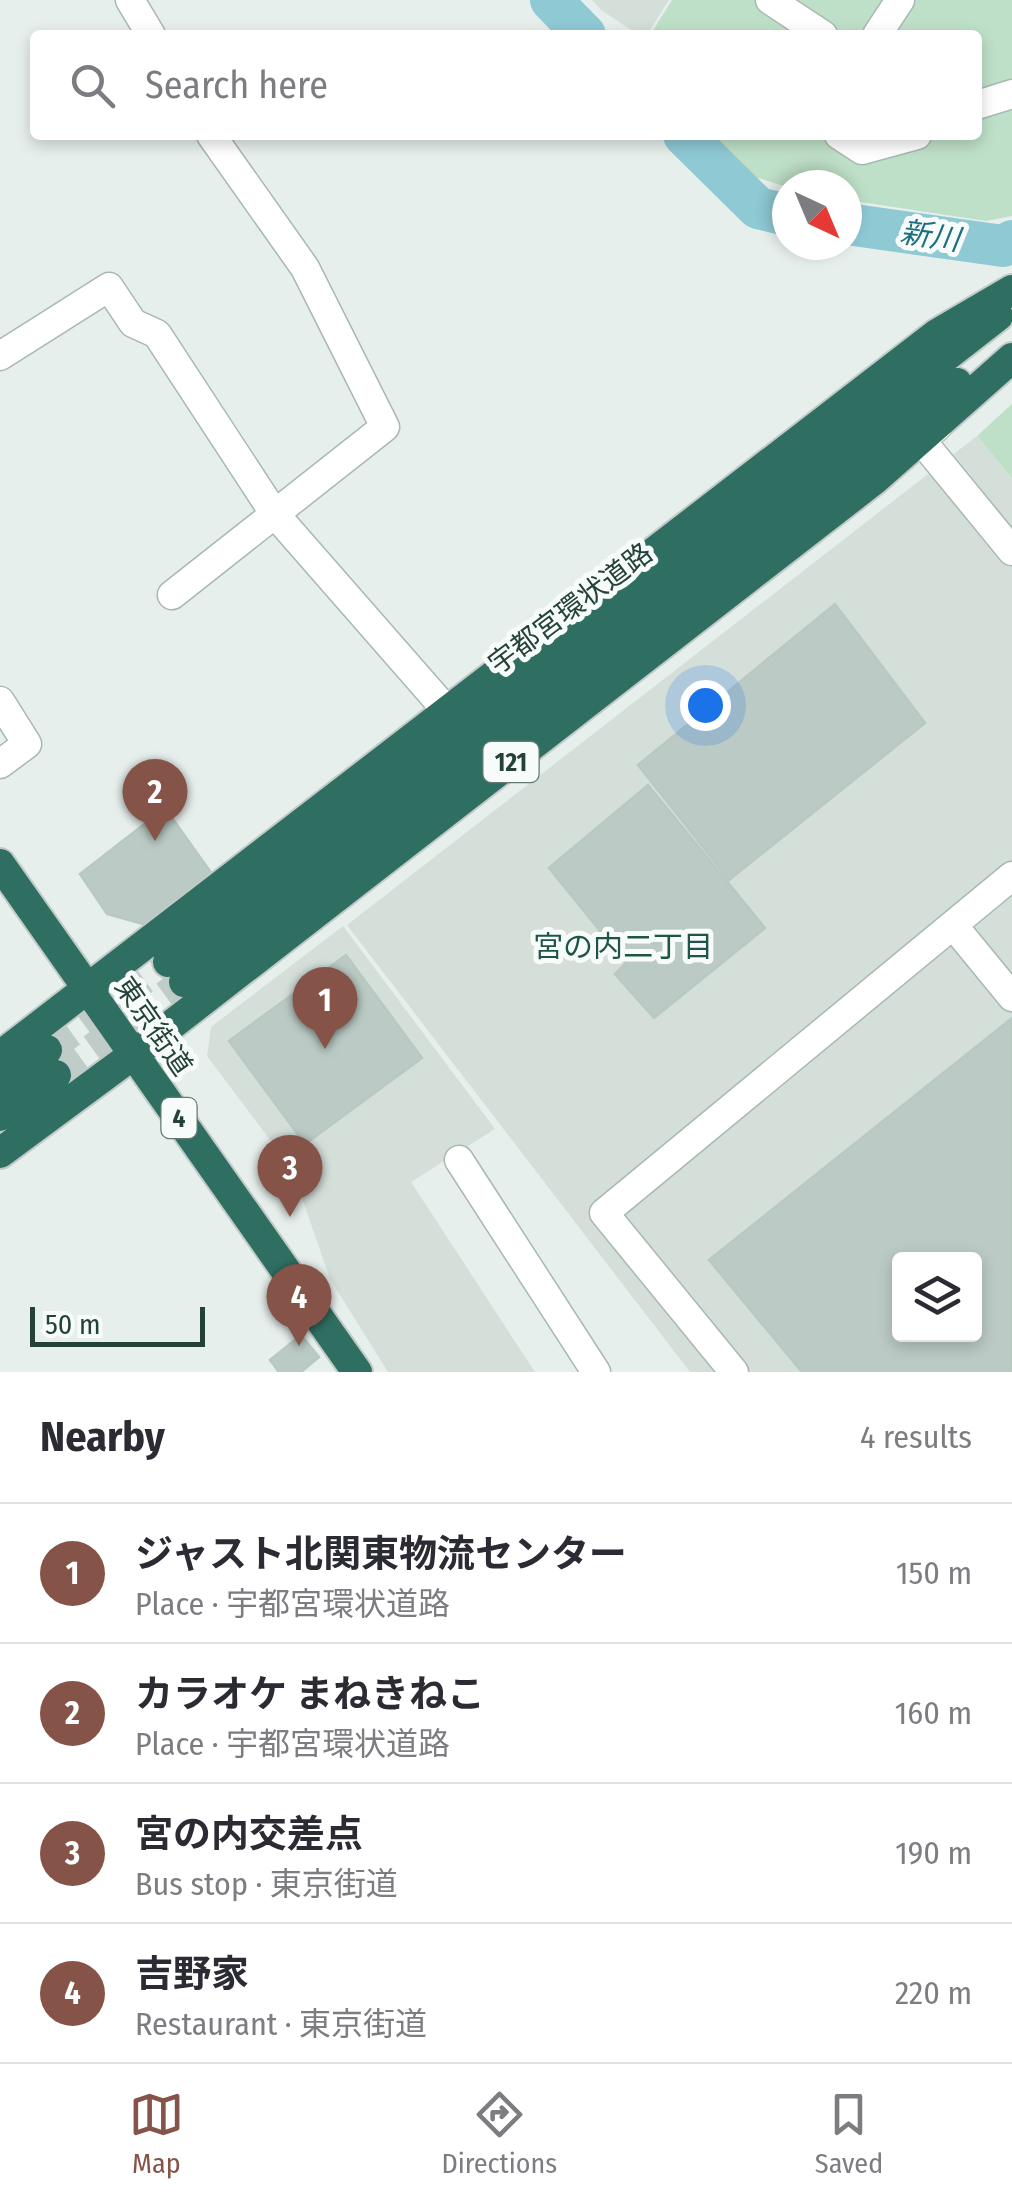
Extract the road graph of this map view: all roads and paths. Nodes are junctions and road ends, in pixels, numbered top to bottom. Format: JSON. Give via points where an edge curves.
{"nodes":[{"id":1,"x":130,"y":0,"type":"edge"},
{"id":2,"x":770,"y":0,"type":"edge"},
{"id":3,"x":900,"y":0,"type":"edge"},
{"id":4,"x":147,"y":30,"type":"edge"},
{"id":5,"x":815,"y":30,"type":"edge"},
{"id":6,"x":880,"y":30,"type":"edge"},
{"id":7,"x":1012,"y":94,"type":"edge"},
{"id":8,"x":982,"y":103,"type":"edge"},
{"id":9,"x":1012,"y":108,"type":"edge"},
{"id":10,"x":982,"y":117,"type":"edge"},
{"id":11,"x":215,"y":140,"type":"edge"},
{"id":12,"x":846,"y":140,"type":"edge"},
{"id":13,"x":899,"y":140,"type":"edge"},
{"id":14,"x":1012,"y":290,"type":"edge"},
{"id":15,"x":1012,"y":306,"type":"edge"},
{"id":16,"x":1012,"y":342,"type":"edge"},
{"id":17,"x":0,"y":356,"type":"edge"},
{"id":18,"x":1012,"y":358,"type":"edge"},
{"id":19,"x":1012,"y":366,"type":"edge"},
{"id":20,"x":921,"y":440,"type":"junction"},
{"id":21,"x":274,"y":512,"type":"junction"},
{"id":22,"x":1012,"y":551,"type":"edge"},
{"id":23,"x":172,"y":595,"type":"dead end"},
{"id":24,"x":0,"y":701,"type":"edge"},
{"id":25,"x":448,"y":712,"type":"junction"},
{"id":26,"x":0,"y":764,"type":"edge"},
{"id":27,"x":0,"y":864,"type":"edge"},
{"id":28,"x":1012,"y":876,"type":"edge"},
{"id":29,"x":953,"y":925,"type":"junction"},
{"id":30,"x":88,"y":989,"type":"junction"},
{"id":31,"x":1012,"y":997,"type":"edge"},
{"id":32,"x":134,"y":1054,"type":"junction"},
{"id":33,"x":0,"y":1056,"type":"edge"},
{"id":34,"x":0,"y":1083,"type":"edge"},
{"id":35,"x":0,"y":1116,"type":"edge"},
{"id":36,"x":0,"y":1153,"type":"edge"},
{"id":37,"x":459,"y":1160,"type":"dead end"},
{"id":38,"x":357,"y":1372,"type":"edge"},
{"id":39,"x":596,"y":1372,"type":"edge"},
{"id":40,"x":734,"y":1372,"type":"edge"}],
"edges":[{"from":1,"to":4,"type":"street"},
{"from":2,"to":5,"type":"street"},
{"from":3,"to":6,"type":"street"},
{"from":7,"to":8,"type":"street"},
{"from":9,"to":10,"type":"street"},
{"from":11,"to":21,"type":"street","via":[[305,268],[384,427]]},
{"from":12,"to":13,"type":"street","via":[[862,150]]},
{"from":14,"to":25,"type":"highway","via":[[937,334]]},
{"from":15,"to":16,"type":"highway","name":"宇都宮環状道路","number":"121","via":[[176,972]]},
{"from":17,"to":21,"type":"street","via":[[110,287],[133,323],[158,334]]},
{"from":18,"to":20,"type":"highway","number":"121"},
{"from":19,"to":20,"type":"street"},
{"from":20,"to":22,"type":"street"},
{"from":20,"to":32,"type":"highway","number":"121"},
{"from":21,"to":23,"type":"street"},
{"from":21,"to":25,"type":"street"},
{"from":24,"to":26,"type":"street","via":[[28,744]]},
{"from":25,"to":30,"type":"highway"},
{"from":27,"to":30,"type":"highway","name":"東京街道","number":"4"},
{"from":28,"to":29,"type":"street"},
{"from":29,"to":31,"type":"street"},
{"from":29,"to":40,"type":"street","via":[[604,1213]]},
{"from":30,"to":32,"type":"highway","name":"東京街道","number":"4"},
{"from":30,"to":33,"type":"highway"},
{"from":32,"to":36,"type":"highway","number":"121"},
{"from":32,"to":38,"type":"highway","name":"東京街道","number":"4"},
{"from":34,"to":35,"type":"highway","via":[[52,1063]]},
{"from":37,"to":39,"type":"street"}]}
